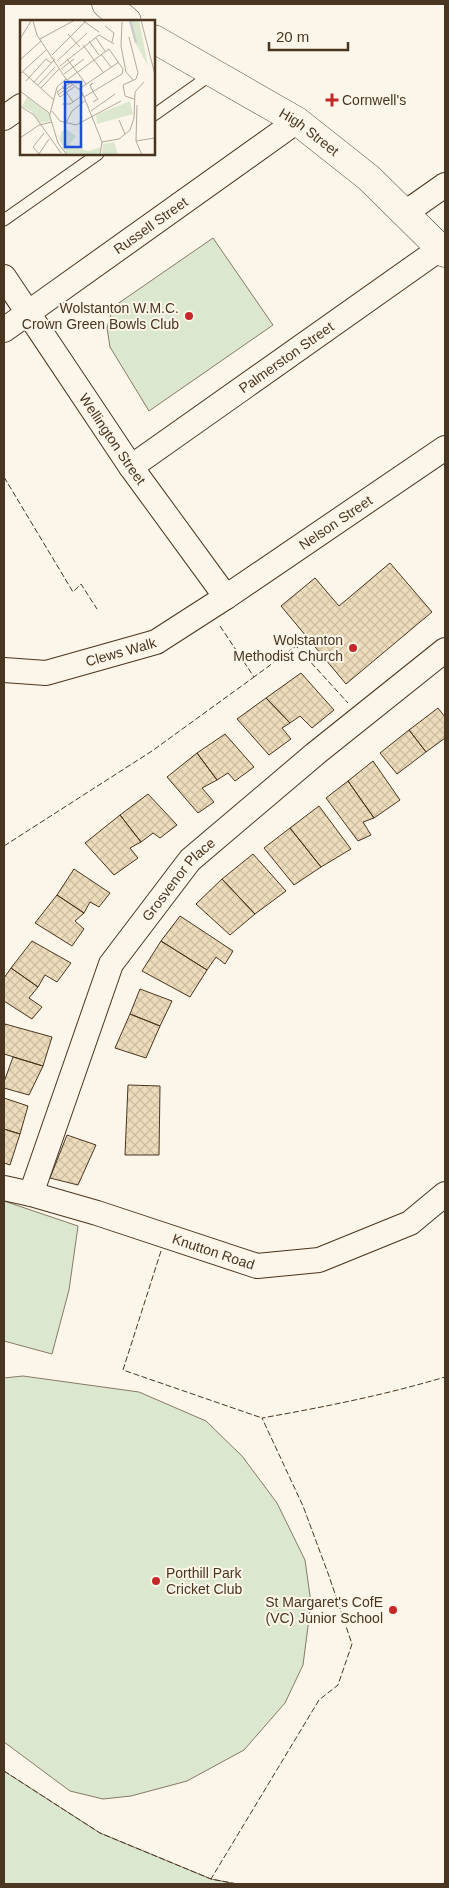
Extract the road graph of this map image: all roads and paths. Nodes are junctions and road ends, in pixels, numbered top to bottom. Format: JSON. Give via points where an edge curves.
{"nodes":[{"id":1,"x":106,"y":4,"type":"edge"},
{"id":2,"x":126,"y":20,"type":"edge"},
{"id":3,"x":155,"y":40,"type":"edge"},
{"id":4,"x":212,"y":74,"type":"junction"},
{"id":5,"x":20,"y":107,"type":"edge"},
{"id":6,"x":155,"y":114,"type":"edge"},
{"id":7,"x":4,"y":118,"type":"edge"},
{"id":8,"x":297,"y":121,"type":"junction"},
{"id":9,"x":97,"y":155,"type":"edge"},
{"id":10,"x":445,"y":185,"type":"edge"},
{"id":11,"x":405,"y":213,"type":"junction"},
{"id":12,"x":4,"y":220,"type":"edge"},
{"id":13,"x":443,"y":250,"type":"edge"},
{"id":14,"x":4,"y":277,"type":"edge"},
{"id":15,"x":28,"y":313,"type":"junction"},
{"id":16,"x":4,"y":330,"type":"edge"},
{"id":17,"x":445,"y":448,"type":"edge"},
{"id":18,"x":131,"y":468,"type":"junction"},
{"id":19,"x":226,"y":597,"type":"junction"},
{"id":20,"x":445,"y":650,"type":"edge"},
{"id":21,"x":4,"y":670,"type":"edge"},
{"id":22,"x":4,"y":1188,"type":"edge"},
{"id":23,"x":31,"y":1194,"type":"junction"},
{"id":24,"x":445,"y":1194,"type":"edge"}],
"edges":[{"from":1,"to":2,"type":"main road"},
{"from":3,"to":4,"type":"main road","name":"High Street"},
{"from":4,"to":6,"type":"lane"},
{"from":4,"to":8,"type":"main road","name":"High Street"},
{"from":5,"to":7,"type":"street"},
{"from":8,"to":11,"type":"main road","name":"High Street","via":[[369,178]]},
{"from":8,"to":15,"type":"street","name":"Russell Street"},
{"from":9,"to":12,"type":"lane"},
{"from":10,"to":11,"type":"street"},
{"from":11,"to":13,"type":"main road","name":"High Street"},
{"from":13,"to":18,"type":"street","name":"Palmerston Street"},
{"from":14,"to":15,"type":"street","name":"Wellington Street"},
{"from":15,"to":16,"type":"street","name":"Russell Street"},
{"from":15,"to":18,"type":"street","name":"Wellington Street"},
{"from":17,"to":19,"type":"street","name":"Nelson Street"},
{"from":18,"to":19,"type":"street","name":"Wellington Street"},
{"from":19,"to":21,"type":"street","name":"Clews Walk","via":[[156,642],[46,673]]},
{"from":20,"to":23,"type":"street","name":"Grosvenor Place","via":[[190,860],[173,882],[111,964]]},
{"from":22,"to":23,"type":"street","name":"Knutton Road"},
{"from":23,"to":24,"type":"street","name":"Knutton Road","via":[[257,1266],[319,1260],[410,1223]]}]}
